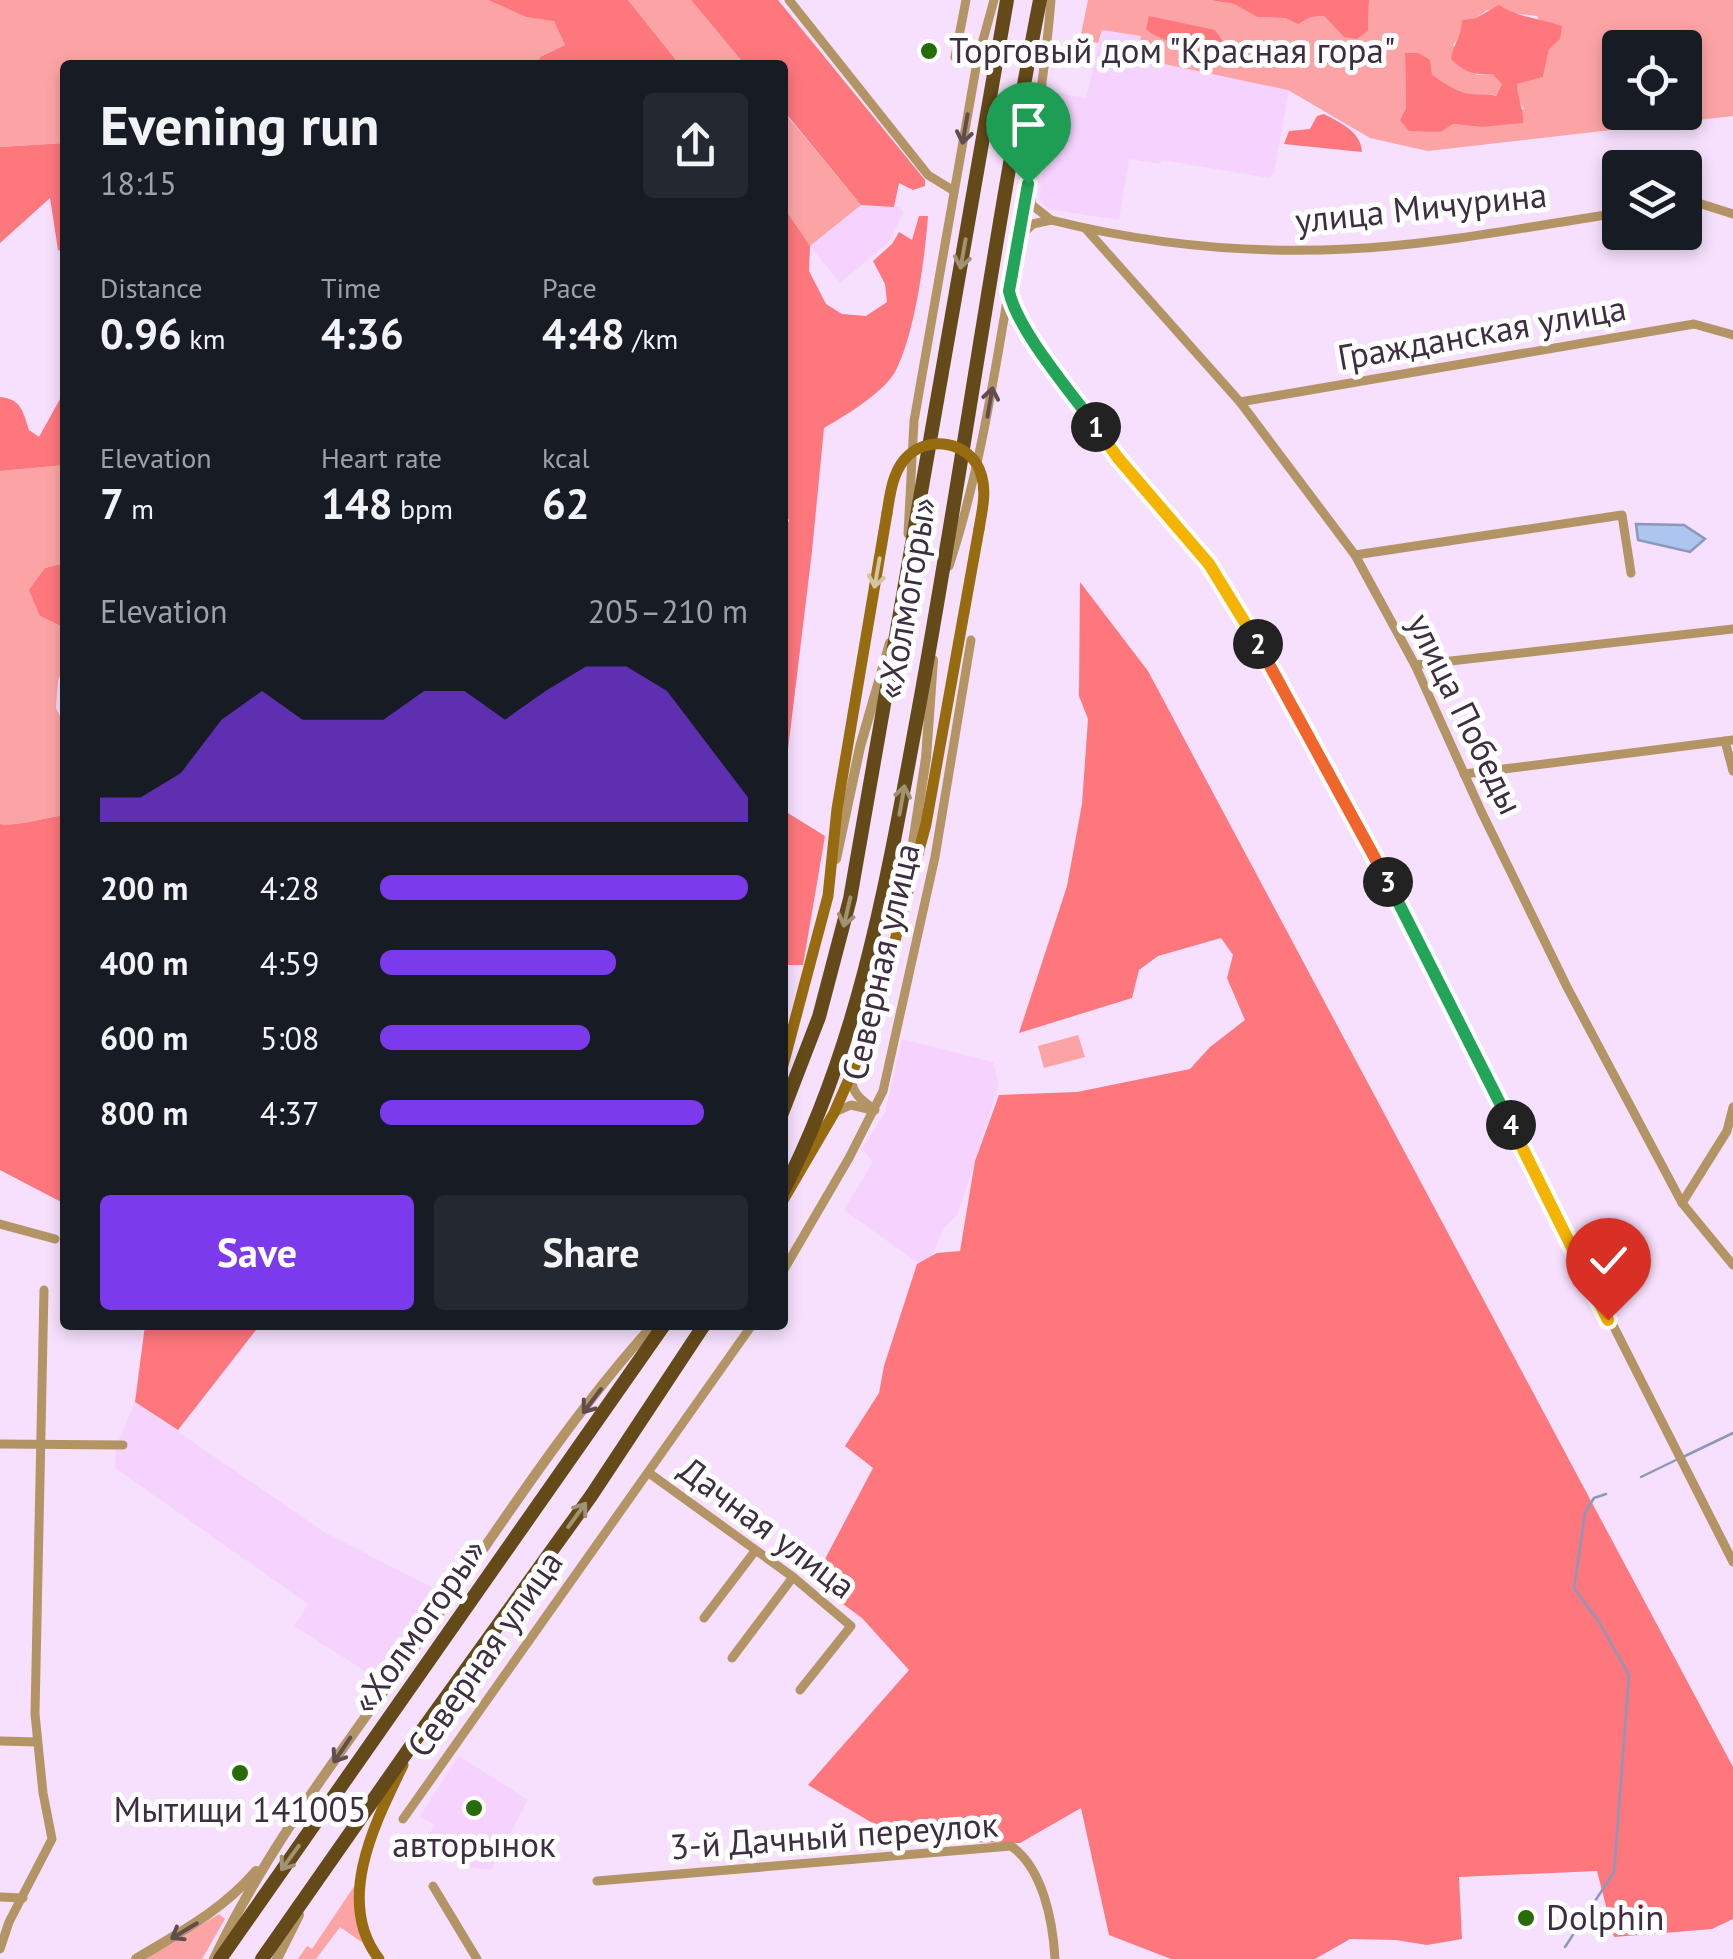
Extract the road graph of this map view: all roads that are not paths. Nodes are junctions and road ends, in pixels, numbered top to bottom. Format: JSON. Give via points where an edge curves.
{"nodes":[{"id":1,"x":789,"y":0,"type":"edge"},
{"id":2,"x":966,"y":0,"type":"edge"},
{"id":3,"x":994,"y":0,"type":"edge"},
{"id":4,"x":1007,"y":0,"type":"edge"},
{"id":5,"x":1040,"y":0,"type":"edge"},
{"id":6,"x":1051,"y":0,"type":"edge"},
{"id":7,"x":977,"y":62,"type":"junction"},
{"id":8,"x":1028,"y":184,"type":"junction"},
{"id":9,"x":954,"y":191,"type":"junction"},
{"id":10,"x":1702,"y":204,"type":"edge"},
{"id":11,"x":1733,"y":214,"type":"edge"},
{"id":12,"x":1602,"y":216,"type":"edge"},
{"id":13,"x":1051,"y":220,"type":"junction"},
{"id":14,"x":1086,"y":228,"type":"junction"},
{"id":15,"x":1018,"y":238,"type":"junction"},
{"id":16,"x":1009,"y":291,"type":"junction"},
{"id":17,"x":1024,"y":327,"type":"junction"},
{"id":18,"x":1002,"y":332,"type":"junction"},
{"id":19,"x":1733,"y":335,"type":"edge"},
{"id":20,"x":1240,"y":402,"type":"junction"},
{"id":21,"x":1355,"y":555,"type":"junction"},
{"id":22,"x":1631,"y":573,"type":"dead end"},
{"id":23,"x":905,"y":587,"type":"junction"},
{"id":24,"x":938,"y":597,"type":"junction"},
{"id":25,"x":902,"y":609,"type":"junction"},
{"id":26,"x":936,"y":616,"type":"junction"},
{"id":27,"x":1733,"y":629,"type":"edge"},
{"id":28,"x":971,"y":640,"type":"dead end"},
{"id":29,"x":1415,"y":664,"type":"junction"},
{"id":30,"x":1729,"y":740,"type":"edge"},
{"id":31,"x":1733,"y":770,"type":"edge"},
{"id":32,"x":1464,"y":774,"type":"junction"},
{"id":33,"x":828,"y":896,"type":"junction"},
{"id":34,"x":904,"y":902,"type":"junction"},
{"id":35,"x":788,"y":1046,"type":"edge"},
{"id":36,"x":852,"y":1072,"type":"junction"},
{"id":37,"x":788,"y":1097,"type":"edge"},
{"id":38,"x":1733,"y":1107,"type":"edge"},
{"id":39,"x":875,"y":1110,"type":"junction"},
{"id":40,"x":834,"y":1114,"type":"junction"},
{"id":41,"x":788,"y":1181,"type":"edge"},
{"id":42,"x":788,"y":1192,"type":"edge"},
{"id":43,"x":1682,"y":1203,"type":"junction"},
{"id":44,"x":0,"y":1224,"type":"edge"},
{"id":45,"x":54,"y":1239,"type":"dead end"},
{"id":46,"x":788,"y":1262,"type":"edge"},
{"id":47,"x":1733,"y":1264,"type":"edge"},
{"id":48,"x":44,"y":1290,"type":"dead end"},
{"id":49,"x":650,"y":1330,"type":"edge"},
{"id":50,"x":660,"y":1330,"type":"edge"},
{"id":51,"x":701,"y":1330,"type":"edge"},
{"id":52,"x":749,"y":1330,"type":"edge"},
{"id":53,"x":0,"y":1444,"type":"edge"},
{"id":54,"x":124,"y":1445,"type":"dead end"},
{"id":55,"x":41,"y":1446,"type":"junction"},
{"id":56,"x":649,"y":1473,"type":"junction"},
{"id":57,"x":756,"y":1551,"type":"junction"},
{"id":58,"x":1733,"y":1562,"type":"edge"},
{"id":59,"x":793,"y":1577,"type":"junction"},
{"id":60,"x":704,"y":1618,"type":"dead end"},
{"id":61,"x":732,"y":1658,"type":"dead end"},
{"id":62,"x":800,"y":1690,"type":"dead end"},
{"id":63,"x":418,"y":1736,"type":"junction"},
{"id":64,"x":0,"y":1741,"type":"edge"},
{"id":65,"x":37,"y":1742,"type":"junction"},
{"id":66,"x":403,"y":1819,"type":"dead end"},
{"id":67,"x":276,"y":1848,"type":"junction"},
{"id":68,"x":597,"y":1881,"type":"dead end"},
{"id":69,"x":433,"y":1886,"type":"dead end"},
{"id":70,"x":313,"y":1888,"type":"junction"},
{"id":71,"x":0,"y":1897,"type":"edge"},
{"id":72,"x":23,"y":1898,"type":"junction"},
{"id":73,"x":0,"y":1949,"type":"edge"},
{"id":74,"x":136,"y":1959,"type":"edge"},
{"id":75,"x":217,"y":1959,"type":"edge"},
{"id":76,"x":262,"y":1959,"type":"edge"},
{"id":77,"x":277,"y":1959,"type":"edge"},
{"id":78,"x":378,"y":1959,"type":"edge"},
{"id":79,"x":477,"y":1959,"type":"edge"},
{"id":80,"x":1055,"y":1959,"type":"edge"}],
"edges":[{"from":1,"to":9,"type":"street","via":[[924,170]]},
{"from":2,"to":7,"type":"street","via":[[954,57]]},
{"from":3,"to":7,"type":"street"},
{"from":4,"to":23,"type":"highway","name":"«Холмогоры»","one_way":true},
{"from":5,"to":24,"type":"highway","name":"«Холмогоры»"},
{"from":6,"to":8,"type":"street"},
{"from":7,"to":9,"type":"street","one_way":true},
{"from":8,"to":13,"type":"street","via":[[1032,206]]},
{"from":8,"to":15,"type":"street"},
{"from":9,"to":23,"type":"street","via":[[914,420]]},
{"from":10,"to":11,"type":"street"},
{"from":12,"to":14,"type":"street","name":"улица Мичурина","via":[[1411,243],[1293,251],[1191,245]]},
{"from":13,"to":14,"type":"street","name":"улица Мичурина"},
{"from":13,"to":15,"type":"street","via":[[1033,224]]},
{"from":14,"to":20,"type":"street","name":"улица Победы"},
{"from":15,"to":16,"type":"street"},
{"from":16,"to":17,"type":"street"},
{"from":16,"to":18,"type":"street"},
{"from":17,"to":18,"type":"street","via":[[1013,324]]},
{"from":17,"to":58,"type":"street","via":[[1118,458],[1209,564],[1281,683]]},
{"from":24,"to":18,"type":"street","one_way":true,"via":[[970,501]]},
{"from":19,"to":20,"type":"street","name":"Гражданская улица","via":[[1694,324]]},
{"from":20,"to":21,"type":"street","name":"улица Победы"},
{"from":21,"to":22,"type":"street","via":[[1622,514]]},
{"from":21,"to":29,"type":"street","name":"улица Победы"},
{"from":23,"to":25,"type":"highway","name":"«Холмогоры»"},
{"from":24,"to":26,"type":"highway","name":"«Холмогоры»"},
{"from":25,"to":33,"type":"street","via":[[860,747]]},
{"from":25,"to":37,"type":"highway","name":"«Холмогоры»","one_way":true,"via":[[836,960]]},
{"from":26,"to":34,"type":"street","via":[[926,758]]},
{"from":41,"to":26,"type":"highway","name":"«Холмогоры»","one_way":true,"via":[[837,1066],[865,976]]},
{"from":27,"to":29,"type":"street"},
{"from":28,"to":39,"type":"street","name":"Северная улица","via":[[920,930]]},
{"from":29,"to":32,"type":"street","name":"улица Победы"},
{"from":30,"to":31,"type":"street"},
{"from":30,"to":32,"type":"street"},
{"from":32,"to":43,"type":"street","name":"улица Победы"},
{"from":34,"to":33,"type":"main road","one_way":true,"bridge":true,"via":[[936,774],[984,500],[981,471],[967,452],[943,443],[928,444],[896,474]]},
{"from":33,"to":35,"type":"main road"},
{"from":34,"to":36,"type":"main road"},
{"from":36,"to":39,"type":"street","via":[[858,1098]]},
{"from":36,"to":40,"type":"main road"},
{"from":38,"to":43,"type":"street","via":[[1727,1132]]},
{"from":39,"to":40,"type":"street","via":[[851,1105]]},
{"from":39,"to":46,"type":"street","name":"Северная улица"},
{"from":40,"to":42,"type":"main road"},
{"from":43,"to":47,"type":"street","name":"улица Победы"},
{"from":44,"to":45,"type":"street"},
{"from":48,"to":55,"type":"street"},
{"from":49,"to":67,"type":"street","one_way":true,"via":[[526,1489]]},
{"from":50,"to":75,"type":"highway","name":"«Холмогоры»","one_way":true},
{"from":63,"to":51,"type":"highway","name":"«Холмогоры»","one_way":true},
{"from":52,"to":56,"type":"street","name":"Северная улица"},
{"from":53,"to":55,"type":"street"},
{"from":54,"to":55,"type":"street"},
{"from":55,"to":65,"type":"street"},
{"from":56,"to":57,"type":"street","name":"Дачная улица"},
{"from":56,"to":66,"type":"street","name":"Северная улица"},
{"from":57,"to":59,"type":"street","name":"Дачная улица"},
{"from":57,"to":60,"type":"street"},
{"from":59,"to":61,"type":"street"},
{"from":59,"to":62,"type":"street","name":"Дачная улица","via":[[851,1626]]},
{"from":63,"to":70,"type":"highway","name":"«Холмогоры»"},
{"from":63,"to":78,"type":"main road","via":[[382,1810],[360,1883],[361,1916]]},
{"from":64,"to":65,"type":"street"},
{"from":65,"to":72,"type":"street","via":[[52,1839]]},
{"from":67,"to":74,"type":"street","one_way":true,"via":[[232,1897]]},
{"from":67,"to":75,"type":"street"},
{"from":68,"to":80,"type":"street","name":"3-й Дачный переулок","via":[[1011,1846],[1022,1853],[1044,1896]]},
{"from":69,"to":79,"type":"street"},
{"from":70,"to":76,"type":"highway","name":"«Холмогоры»"},
{"from":70,"to":77,"type":"street"},
{"from":71,"to":72,"type":"street"},
{"from":72,"to":73,"type":"street"}]}
